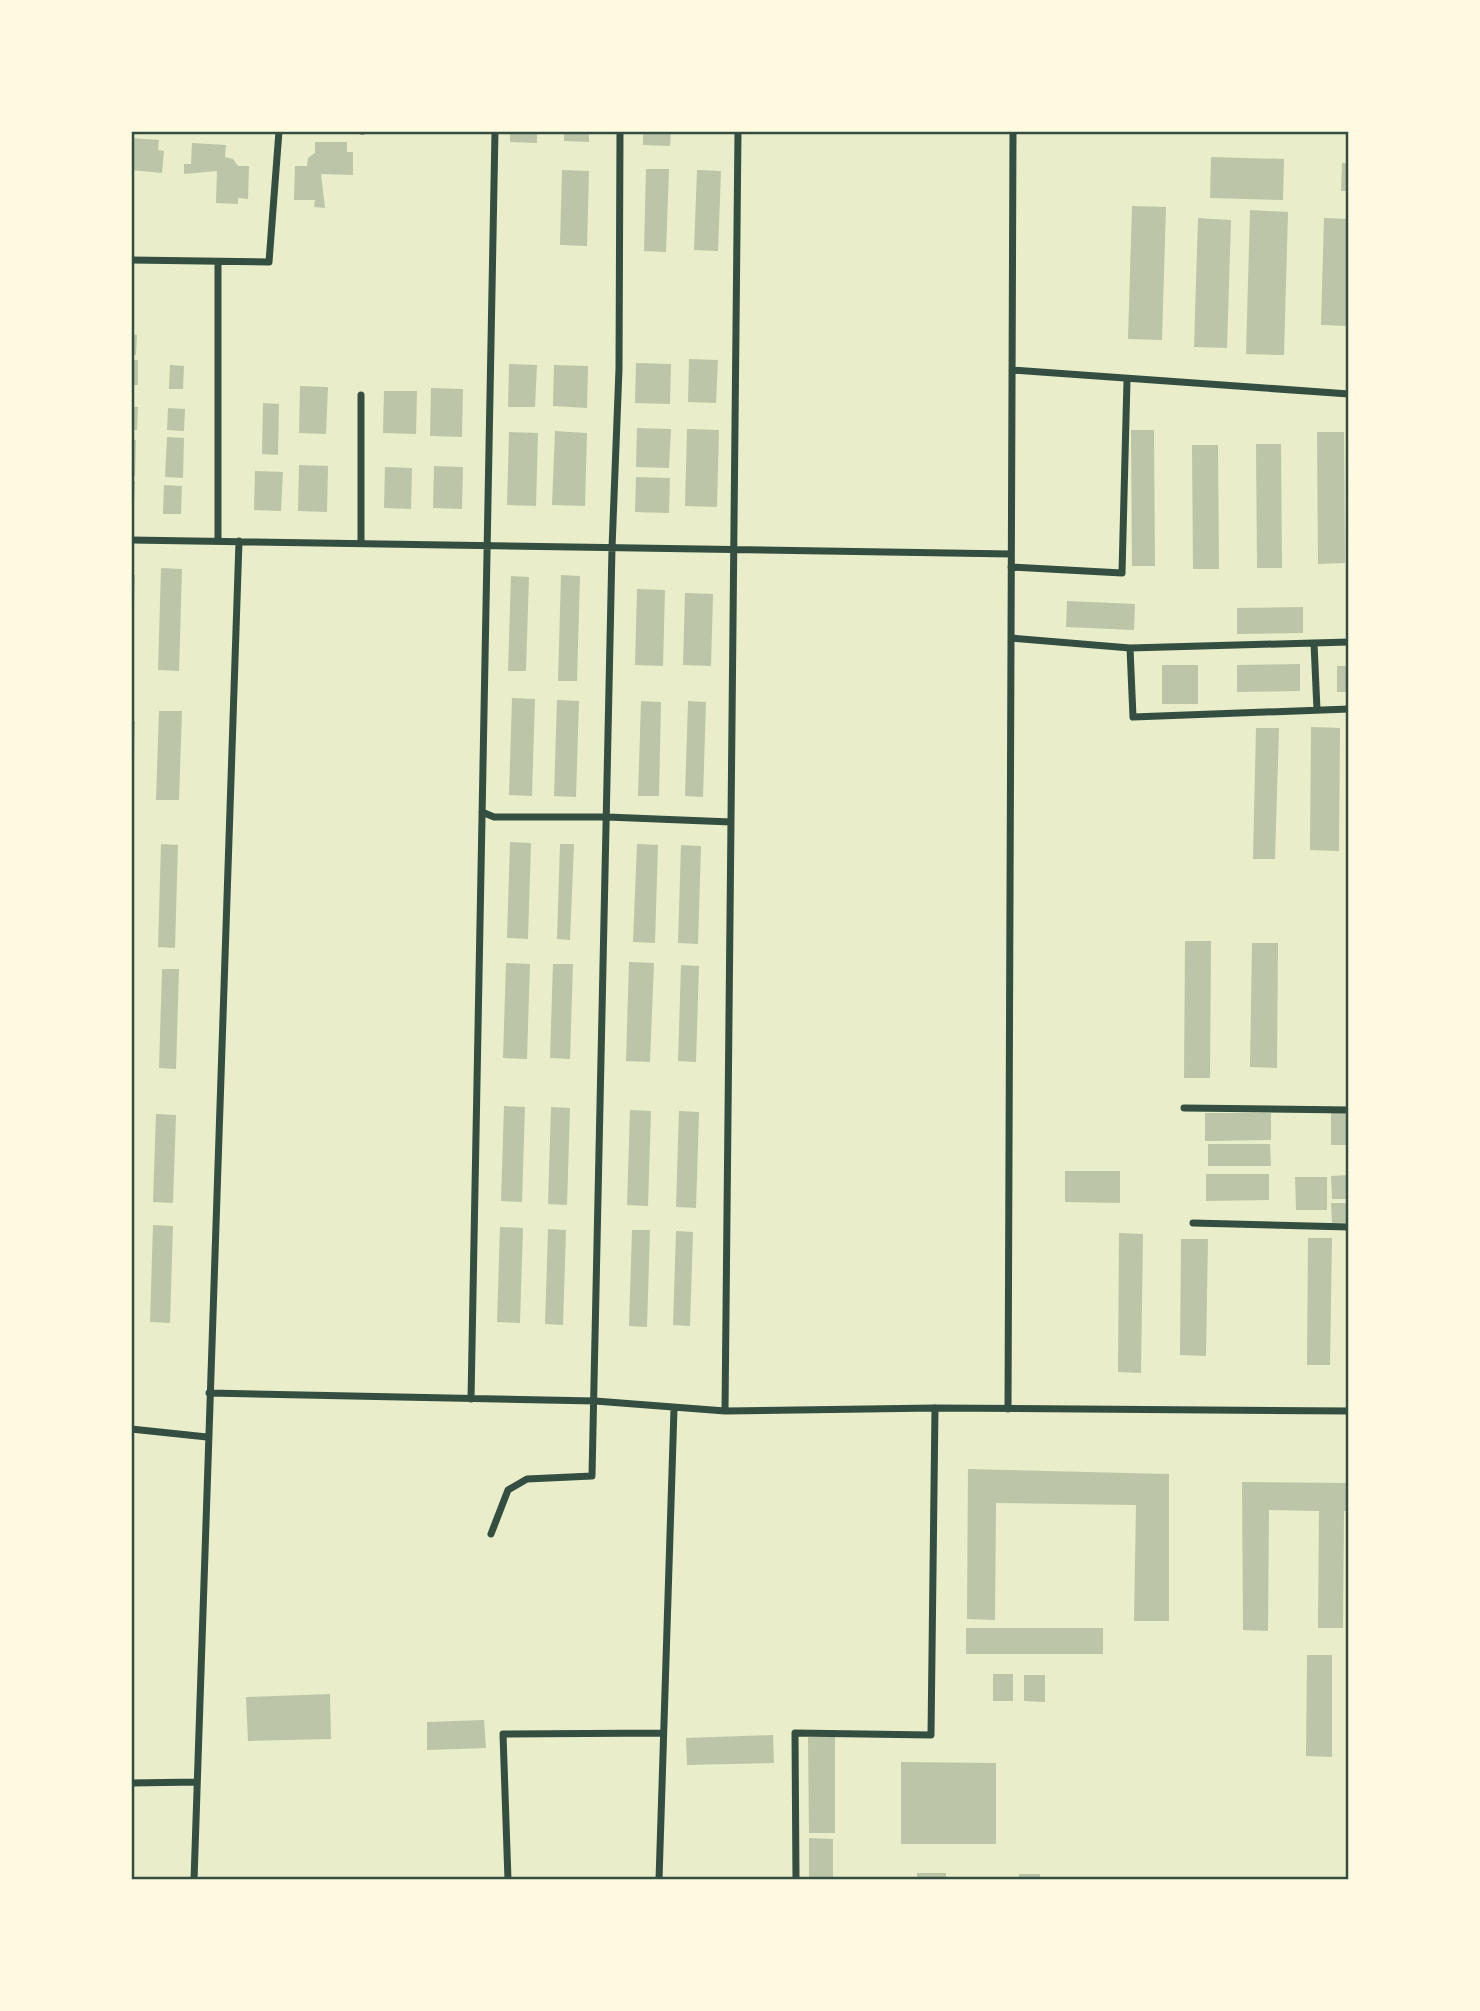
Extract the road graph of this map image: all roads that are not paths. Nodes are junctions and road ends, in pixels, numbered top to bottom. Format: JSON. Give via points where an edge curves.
{"nodes":[{"id":1,"x":279,"y":131,"type":"edge"},
{"id":2,"x":495,"y":131,"type":"edge"},
{"id":3,"x":620,"y":131,"type":"edge"},
{"id":4,"x":738,"y":131,"type":"edge"},
{"id":5,"x":1013,"y":131,"type":"edge"},
{"id":6,"x":131,"y":260,"type":"edge"},
{"id":7,"x":218,"y":262,"type":"junction"},
{"id":8,"x":1012,"y":370,"type":"junction"},
{"id":9,"x":1127,"y":380,"type":"junction"},
{"id":10,"x":1349,"y":394,"type":"edge"},
{"id":11,"x":361,"y":395,"type":"dead end"},
{"id":12,"x":131,"y":540,"type":"edge"},
{"id":13,"x":218,"y":541,"type":"junction"},
{"id":14,"x":239,"y":541,"type":"junction"},
{"id":15,"x":361,"y":543,"type":"junction"},
{"id":16,"x":486,"y":545,"type":"junction"},
{"id":17,"x":611,"y":548,"type":"junction"},
{"id":18,"x":737,"y":550,"type":"junction"},
{"id":19,"x":1011,"y":554,"type":"junction"},
{"id":20,"x":1011,"y":567,"type":"junction"},
{"id":21,"x":1011,"y":638,"type":"junction"},
{"id":22,"x":1349,"y":642,"type":"edge"},
{"id":23,"x":1314,"y":643,"type":"junction"},
{"id":24,"x":1130,"y":648,"type":"junction"},
{"id":25,"x":1349,"y":709,"type":"edge"},
{"id":26,"x":1317,"y":710,"type":"junction"},
{"id":27,"x":482,"y":812,"type":"junction"},
{"id":28,"x":607,"y":817,"type":"junction"},
{"id":29,"x":731,"y":822,"type":"junction"},
{"id":30,"x":1184,"y":1108,"type":"dead end"},
{"id":31,"x":1349,"y":1110,"type":"edge"},
{"id":32,"x":1193,"y":1223,"type":"dead end"},
{"id":33,"x":1349,"y":1227,"type":"edge"},
{"id":34,"x":209,"y":1393,"type":"junction"},
{"id":35,"x":471,"y":1398,"type":"junction"},
{"id":36,"x":595,"y":1401,"type":"junction"},
{"id":37,"x":935,"y":1408,"type":"junction"},
{"id":38,"x":674,"y":1409,"type":"junction"},
{"id":39,"x":1008,"y":1409,"type":"junction"},
{"id":40,"x":725,"y":1411,"type":"junction"},
{"id":41,"x":1349,"y":1412,"type":"edge"},
{"id":42,"x":131,"y":1429,"type":"edge"},
{"id":43,"x":207,"y":1437,"type":"junction"},
{"id":44,"x":491,"y":1534,"type":"dead end"},
{"id":45,"x":663,"y":1733,"type":"junction"},
{"id":46,"x":197,"y":1782,"type":"junction"},
{"id":47,"x":131,"y":1783,"type":"edge"},
{"id":48,"x":194,"y":1880,"type":"edge"},
{"id":49,"x":508,"y":1880,"type":"edge"},
{"id":50,"x":659,"y":1880,"type":"edge"},
{"id":51,"x":796,"y":1880,"type":"edge"}],
"edges":[{"from":1,"to":7,"type":"street","via":[[270,262]]},
{"from":2,"to":16,"type":"street"},
{"from":3,"to":17,"type":"street","via":[[619,369]]},
{"from":4,"to":18,"type":"street"},
{"from":5,"to":8,"type":"street"},
{"from":6,"to":7,"type":"street"},
{"from":7,"to":13,"type":"street"},
{"from":8,"to":9,"type":"street"},
{"from":8,"to":19,"type":"street"},
{"from":9,"to":10,"type":"street"},
{"from":9,"to":20,"type":"street","via":[[1122,573]]},
{"from":11,"to":15,"type":"street"},
{"from":12,"to":13,"type":"street"},
{"from":13,"to":14,"type":"street"},
{"from":14,"to":15,"type":"street"},
{"from":14,"to":34,"type":"street"},
{"from":15,"to":16,"type":"street"},
{"from":16,"to":17,"type":"street"},
{"from":16,"to":27,"type":"street"},
{"from":17,"to":18,"type":"street"},
{"from":17,"to":28,"type":"street"},
{"from":18,"to":19,"type":"street"},
{"from":18,"to":29,"type":"street"},
{"from":19,"to":20,"type":"street"},
{"from":20,"to":21,"type":"street"},
{"from":21,"to":24,"type":"street"},
{"from":21,"to":39,"type":"street"},
{"from":22,"to":23,"type":"street"},
{"from":23,"to":24,"type":"street"},
{"from":23,"to":26,"type":"street"},
{"from":24,"to":26,"type":"street","via":[[1133,717]]},
{"from":25,"to":26,"type":"street"},
{"from":27,"to":28,"type":"street","via":[[494,817]]},
{"from":27,"to":35,"type":"street"},
{"from":28,"to":29,"type":"street"},
{"from":28,"to":36,"type":"street"},
{"from":29,"to":40,"type":"street"},
{"from":30,"to":31,"type":"street"},
{"from":32,"to":33,"type":"street"},
{"from":34,"to":35,"type":"street"},
{"from":34,"to":43,"type":"street"},
{"from":35,"to":36,"type":"street"},
{"from":36,"to":38,"type":"street"},
{"from":36,"to":44,"type":"street","via":[[592,1476],[527,1479],[508,1490]]},
{"from":37,"to":39,"type":"street"},
{"from":37,"to":40,"type":"street"},
{"from":37,"to":51,"type":"street","via":[[931,1735],[795,1733]]},
{"from":38,"to":40,"type":"street"},
{"from":38,"to":45,"type":"street"},
{"from":39,"to":41,"type":"street"},
{"from":42,"to":43,"type":"street"},
{"from":43,"to":46,"type":"street"},
{"from":45,"to":49,"type":"street","via":[[503,1734]]},
{"from":45,"to":50,"type":"street"},
{"from":46,"to":47,"type":"street"},
{"from":46,"to":48,"type":"street"}]}
